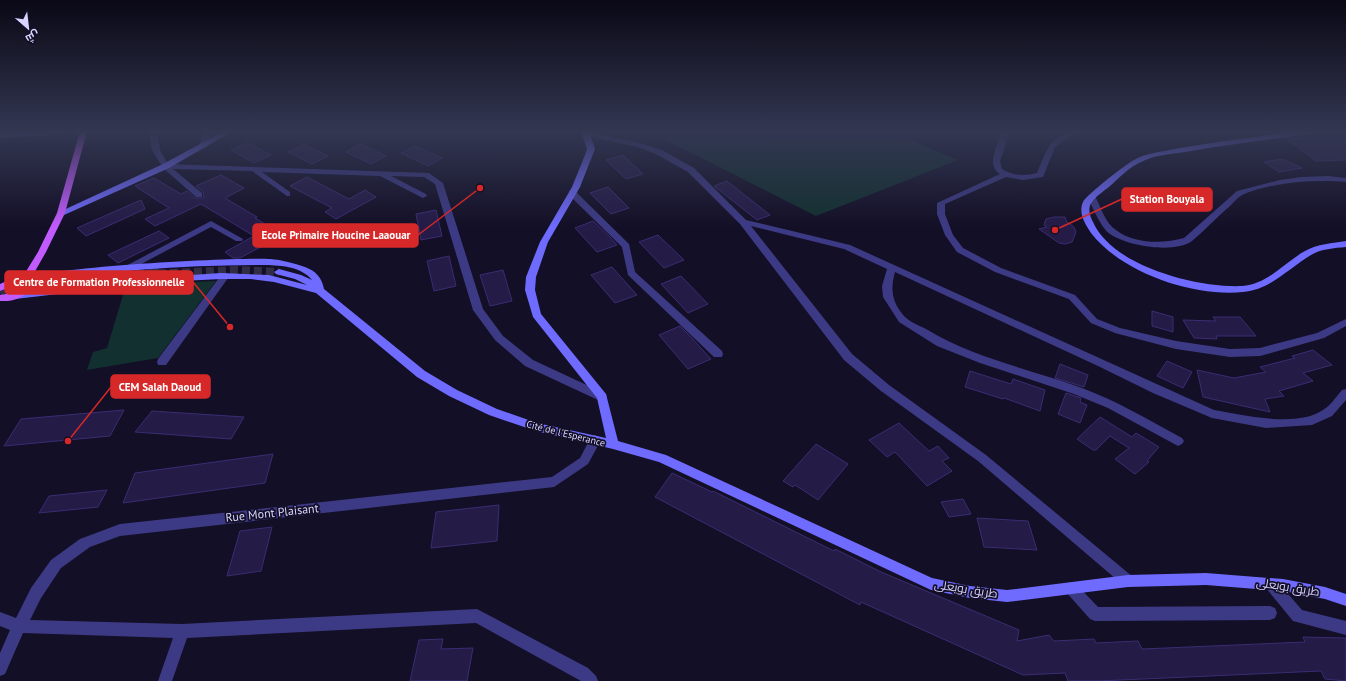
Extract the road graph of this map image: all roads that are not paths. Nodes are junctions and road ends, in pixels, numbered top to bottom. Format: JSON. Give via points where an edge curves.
{"nodes":[{"id":1,"x":75,"y":163,"type":"edge"},
{"id":2,"x":164,"y":163,"type":"edge"},
{"id":3,"x":172,"y":163,"type":"edge"},
{"id":4,"x":586,"y":163,"type":"edge"},
{"id":5,"x":679,"y":163,"type":"edge"},
{"id":6,"x":997,"y":163,"type":"edge"},
{"id":7,"x":1045,"y":163,"type":"edge"},
{"id":8,"x":1134,"y":163,"type":"edge"},
{"id":9,"x":166,"y":166,"type":"junction"},
{"id":10,"x":254,"y":169,"type":"junction"},
{"id":11,"x":380,"y":174,"type":"junction"},
{"id":12,"x":1005,"y":175,"type":"junction"},
{"id":13,"x":1346,"y":180,"type":"edge"},
{"id":14,"x":572,"y":193,"type":"junction"},
{"id":15,"x":287,"y":194,"type":"dead end"},
{"id":16,"x":199,"y":195,"type":"dead end"},
{"id":17,"x":423,"y":196,"type":"dead end"},
{"id":18,"x":1092,"y":198,"type":"junction"},
{"id":19,"x":60,"y":213,"type":"junction"},
{"id":20,"x":743,"y":222,"type":"junction"},
{"id":21,"x":239,"y":239,"type":"dead end"},
{"id":22,"x":1346,"y":244,"type":"edge"},
{"id":23,"x":32,"y":266,"type":"junction"},
{"id":24,"x":892,"y":268,"type":"junction"},
{"id":25,"x":125,"y":269,"type":"junction"},
{"id":26,"x":279,"y":272,"type":"tunnel mouth"},
{"id":27,"x":225,"y":276,"type":"junction"},
{"id":28,"x":25,"y":281,"type":"junction"},
{"id":29,"x":5,"y":285,"type":"edge"},
{"id":30,"x":319,"y":290,"type":"junction"},
{"id":31,"x":15,"y":296,"type":"junction"},
{"id":32,"x":0,"y":298,"type":"edge"},
{"id":33,"x":0,"y":308,"type":"edge"},
{"id":34,"x":1346,"y":322,"type":"edge"},
{"id":35,"x":718,"y":354,"type":"dead end"},
{"id":36,"x":162,"y":362,"type":"dead end"},
{"id":37,"x":1346,"y":393,"type":"edge"},
{"id":38,"x":602,"y":397,"type":"junction"},
{"id":39,"x":595,"y":440,"type":"junction"},
{"id":40,"x":1178,"y":442,"type":"dead end"},
{"id":41,"x":612,"y":444,"type":"junction"},
{"id":42,"x":1128,"y":581,"type":"junction"},
{"id":43,"x":1271,"y":584,"type":"junction"},
{"id":44,"x":1071,"y":588,"type":"junction"},
{"id":45,"x":1346,"y":600,"type":"edge"},
{"id":46,"x":1270,"y":613,"type":"dead end"},
{"id":47,"x":0,"y":620,"type":"edge"},
{"id":48,"x":18,"y":626,"type":"junction"},
{"id":49,"x":1346,"y":628,"type":"edge"},
{"id":50,"x":182,"y":631,"type":"junction"},
{"id":51,"x":0,"y":668,"type":"edge"},
{"id":52,"x":165,"y":681,"type":"edge"},
{"id":53,"x":591,"y":681,"type":"edge"}],
"edges":[{"from":1,"to":19,"type":"main road"},
{"from":2,"to":9,"type":"street"},
{"from":3,"to":9,"type":"main road"},
{"from":4,"to":14,"type":"main road","name":"Cité de l'Esperance"},
{"from":5,"to":20,"type":"street","via":[[691,170]]},
{"from":6,"to":12,"type":"street","via":[[999,170]]},
{"from":7,"to":12,"type":"street","via":[[1040,175],[1024,179],[1014,179]]},
{"from":8,"to":18,"type":"main road"},
{"from":9,"to":10,"type":"street"},
{"from":9,"to":16,"type":"street"},
{"from":9,"to":19,"type":"main road"},
{"from":10,"to":11,"type":"street"},
{"from":10,"to":15,"type":"street"},
{"from":11,"to":17,"type":"street"},
{"from":11,"to":38,"type":"street","via":[[426,175],[439,182],[478,310],[499,338],[529,363]]},
{"from":12,"to":34,"type":"street","via":[[941,203],[941,214],[949,235],[960,250],[998,270],[1072,298],[1094,321],[1118,331],[1176,345],[1230,353],[1260,352],[1320,336]]},
{"from":13,"to":18,"type":"street","via":[[1301,179],[1240,193],[1187,240],[1173,244],[1134,242],[1112,232]]},
{"from":14,"to":35,"type":"street","via":[[626,246],[631,272]]},
{"from":14,"to":38,"type":"main road","name":"Cité de l'Esperance","via":[[544,242],[531,277],[530,290],[536,315]]},
{"from":18,"to":22,"type":"main road","via":[[1087,202],[1085,213],[1091,227],[1102,241],[1120,256],[1147,271],[1173,280],[1217,289],[1263,284],[1309,252]]},
{"from":19,"to":23,"type":"main road","via":[[42,252]]},
{"from":20,"to":24,"type":"street","via":[[847,247]]},
{"from":20,"to":42,"type":"street","via":[[848,357],[885,388],[982,458]]},
{"from":21,"to":25,"type":"street","via":[[211,224]]},
{"from":23,"to":28,"type":"main road"},
{"from":23,"to":29,"type":"main road"},
{"from":24,"to":37,"type":"street","via":[[1212,414],[1266,424],[1312,421],[1328,413]]},
{"from":24,"to":40,"type":"street","via":[[887,286],[888,297],[902,320],[941,343],[1112,405]]},
{"from":25,"to":28,"type":"main road"},
{"from":25,"to":30,"type":"main road","via":[[207,263],[281,264],[310,273],[317,280]]},
{"from":26,"to":30,"type":"main road","name":"Cité de l'Esperance","via":[[298,277]]},
{"from":27,"to":30,"type":"main road","via":[[268,278],[304,289]]},
{"from":27,"to":31,"type":"main road","via":[[125,282]]},
{"from":27,"to":36,"type":"street"},
{"from":28,"to":29,"type":"main road"},
{"from":28,"to":31,"type":"main road","via":[[28,288]]},
{"from":30,"to":39,"type":"main road","name":"Cité de l'Esperance","via":[[421,374],[452,393],[493,412],[536,427]]},
{"from":31,"to":32,"type":"main road"},
{"from":31,"to":33,"type":"main road"},
{"from":38,"to":41,"type":"main road","name":"Cité de l'Esperance"},
{"from":39,"to":41,"type":"main road","name":"Cité de l'Esperance"},
{"from":39,"to":48,"type":"street","name":"Rue Mont Plaisant","via":[[584,461],[554,482],[120,530],[85,543],[56,564]]},
{"from":41,"to":44,"type":"main road","name":"طريق بويعلى","via":[[662,458],[931,584],[1007,596]]},
{"from":42,"to":43,"type":"main road","name":"طريق بويعلى","via":[[1206,578]]},
{"from":42,"to":44,"type":"main road","name":"طريق بويعلى"},
{"from":43,"to":45,"type":"main road","name":"طريق بويعلى","via":[[1325,593]]},
{"from":43,"to":49,"type":"street","via":[[1298,616]]},
{"from":44,"to":46,"type":"street","via":[[1095,614]]},
{"from":47,"to":48,"type":"street"},
{"from":48,"to":50,"type":"street"},
{"from":48,"to":51,"type":"street","name":"Rue Mont Plaisant"},
{"from":50,"to":52,"type":"street"},
{"from":50,"to":53,"type":"street","via":[[477,616],[582,673]]}]}
